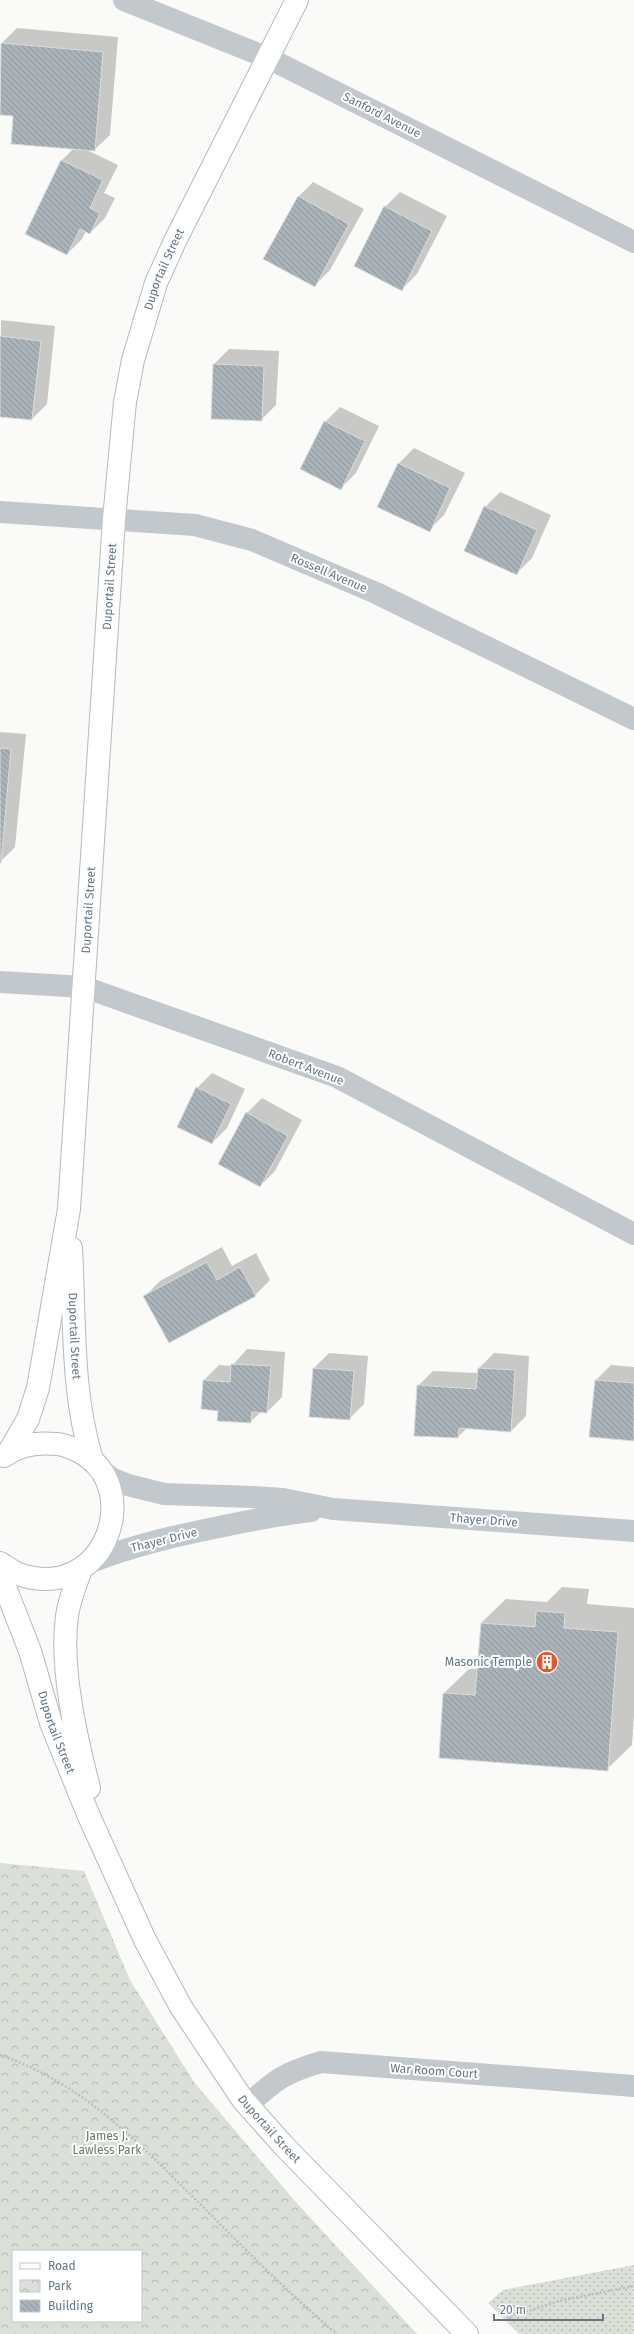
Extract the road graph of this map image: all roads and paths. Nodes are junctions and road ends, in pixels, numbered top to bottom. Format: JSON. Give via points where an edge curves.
{"nodes":[{"id":1,"x":124,"y":0,"type":"edge"},
{"id":2,"x":297,"y":0,"type":"edge"},
{"id":3,"x":268,"y":58,"type":"junction"},
{"id":4,"x":634,"y":242,"type":"edge"},
{"id":5,"x":0,"y":512,"type":"edge"},
{"id":6,"x":114,"y":519,"type":"junction"},
{"id":7,"x":634,"y":719,"type":"edge"},
{"id":8,"x":0,"y":982,"type":"edge"},
{"id":9,"x":84,"y":987,"type":"junction"},
{"id":10,"x":69,"y":1209,"type":"junction"},
{"id":11,"x":634,"y":1234,"type":"edge"},
{"id":12,"x":5,"y":1455,"type":"edge"},
{"id":13,"x":95,"y":1464,"type":"junction"},
{"id":14,"x":333,"y":1509,"type":"junction"},
{"id":15,"x":634,"y":1531,"type":"edge"},
{"id":16,"x":0,"y":1563,"type":"edge"},
{"id":17,"x":86,"y":1566,"type":"junction"},
{"id":18,"x":0,"y":1574,"type":"edge"},
{"id":19,"x":121,"y":1886,"type":"junction"},
{"id":20,"x":0,"y":2054,"type":"edge"},
{"id":21,"x":634,"y":2086,"type":"edge"},
{"id":22,"x":248,"y":2105,"type":"junction"},
{"id":23,"x":634,"y":2286,"type":"edge"},
{"id":24,"x":507,"y":2318,"type":"dead end"},
{"id":25,"x":337,"y":2334,"type":"edge"},
{"id":26,"x":467,"y":2334,"type":"edge"}],
"edges":[{"from":1,"to":3,"type":"street","name":"Sanford Avenue"},
{"from":2,"to":3,"type":"main road","name":"Duportail Street"},
{"from":3,"to":4,"type":"street","name":"Sanford Avenue"},
{"from":3,"to":6,"type":"main road","name":"Duportail Street","via":[[156,283],[137,346],[126,402]]},
{"from":5,"to":6,"type":"street","name":"Rossell Avenue"},
{"from":6,"to":7,"type":"street","name":"Rossell Avenue","via":[[195,526],[252,540],[376,593]]},
{"from":6,"to":9,"type":"main road","name":"Duportail Street"},
{"from":8,"to":9,"type":"street","name":"Robert Avenue"},
{"from":9,"to":10,"type":"main road","name":"Duportail Street"},
{"from":9,"to":11,"type":"street","name":"Robert Avenue","via":[[337,1077]]},
{"from":10,"to":12,"type":"main road","name":"Duportail Street","via":[[38,1388],[28,1419]]},
{"from":10,"to":13,"type":"main road","name":"Duportail Street","via":[[75,1373],[85,1438]]},
{"from":12,"to":13,"type":"main road","via":[[39,1442],[62,1444],[83,1454]]},
{"from":13,"to":14,"type":"street","name":"Thayer Drive","via":[[113,1479],[147,1491],[283,1499]]},
{"from":13,"to":17,"type":"main road","name":"Duportail Street","via":[[109,1488],[113,1510],[109,1532]]},
{"from":14,"to":15,"type":"street","name":"Thayer Drive"},
{"from":14,"to":17,"type":"street","name":"Thayer Drive","via":[[262,1518],[172,1537],[122,1551]]},
{"from":16,"to":17,"type":"main road","via":[[20,1575],[41,1580],[63,1577]]},
{"from":17,"to":19,"type":"main road","name":"Duportail Street","via":[[67,1614],[67,1667],[82,1762]]},
{"from":18,"to":19,"type":"main road","name":"Duportail Street","via":[[30,1652],[51,1723]]},
{"from":19,"to":22,"type":"main road","name":"Duportail Street","via":[[162,1976],[211,2054]]},
{"from":20,"to":25,"type":"path","via":[[29,2065],[70,2087],[109,2116],[223,2228]]},
{"from":21,"to":22,"type":"street","name":"War Room Court","via":[[321,2062],[290,2072],[274,2081]]},
{"from":22,"to":26,"type":"main road","name":"Duportail Street","via":[[284,2146]]},
{"from":23,"to":24,"type":"path","via":[[559,2302]]}]}
